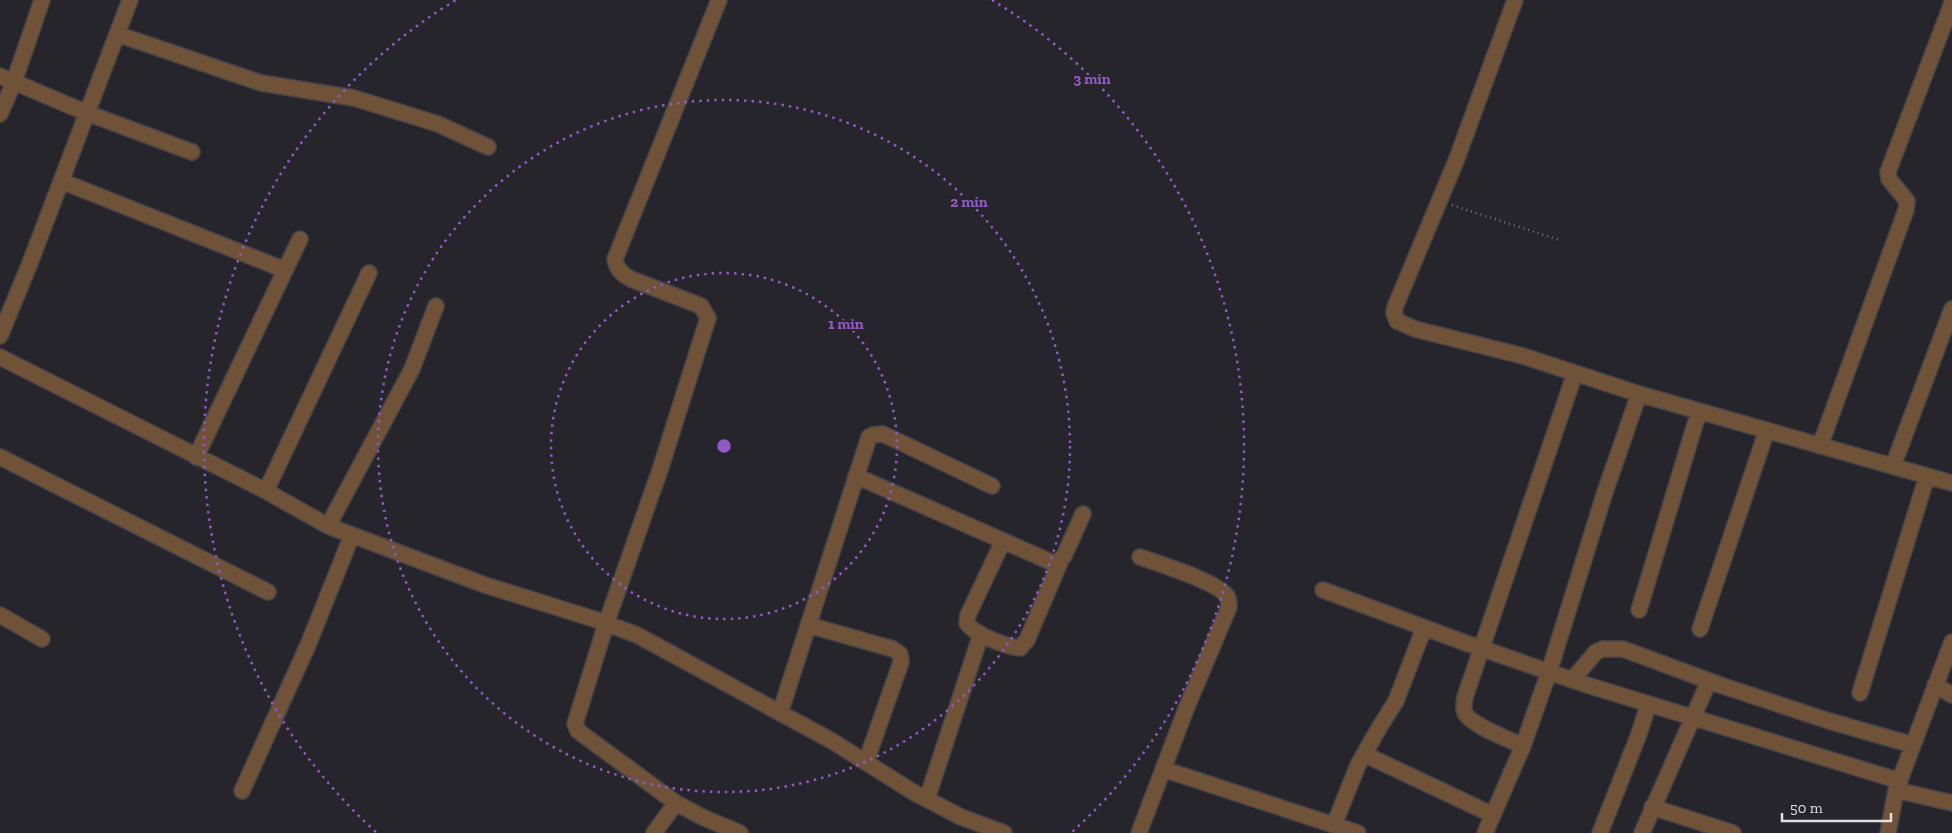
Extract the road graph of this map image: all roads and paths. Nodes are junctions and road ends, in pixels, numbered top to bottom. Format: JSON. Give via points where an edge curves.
{"nodes":[{"id":1,"x":42,"y":0,"type":"edge"},
{"id":2,"x":130,"y":0,"type":"edge"},
{"id":3,"x":719,"y":0,"type":"edge"},
{"id":4,"x":1515,"y":0,"type":"edge"},
{"id":5,"x":1952,"y":3,"type":"edge"},
{"id":6,"x":117,"y":34,"type":"junction"},
{"id":7,"x":7,"y":79,"type":"edge"},
{"id":8,"x":87,"y":113,"type":"junction"},
{"id":9,"x":0,"y":114,"type":"edge"},
{"id":10,"x":488,"y":147,"type":"dead end"},
{"id":11,"x":192,"y":152,"type":"dead end"},
{"id":12,"x":61,"y":181,"type":"junction"},
{"id":13,"x":1440,"y":201,"type":"junction"},
{"id":14,"x":300,"y":239,"type":"dead end"},
{"id":15,"x":1560,"y":240,"type":"dead end"},
{"id":16,"x":285,"y":270,"type":"junction"},
{"id":17,"x":369,"y":273,"type":"dead end"},
{"id":18,"x":436,"y":306,"type":"dead end"},
{"id":19,"x":1952,"y":309,"type":"edge"},
{"id":20,"x":0,"y":336,"type":"edge"},
{"id":21,"x":0,"y":357,"type":"edge"},
{"id":22,"x":1575,"y":373,"type":"junction"},
{"id":23,"x":1639,"y":394,"type":"junction"},
{"id":24,"x":1699,"y":411,"type":"junction"},
{"id":25,"x":1767,"y":430,"type":"junction"},
{"id":26,"x":1820,"y":446,"type":"junction"},
{"id":27,"x":0,"y":457,"type":"edge"},
{"id":28,"x":196,"y":457,"type":"junction"},
{"id":29,"x":1893,"y":466,"type":"junction"},
{"id":30,"x":856,"y":476,"type":"junction"},
{"id":31,"x":1927,"y":476,"type":"junction"},
{"id":32,"x":1952,"y":483,"type":"edge"},
{"id":33,"x":992,"y":486,"type":"dead end"},
{"id":34,"x":266,"y":491,"type":"junction"},
{"id":35,"x":1083,"y":514,"type":"dead end"},
{"id":36,"x":328,"y":526,"type":"junction"},
{"id":37,"x":352,"y":536,"type":"junction"},
{"id":38,"x":1003,"y":541,"type":"junction"},
{"id":39,"x":1140,"y":557,"type":"dead end"},
{"id":40,"x":1061,"y":560,"type":"junction"},
{"id":41,"x":1323,"y":590,"type":"dead end"},
{"id":42,"x":268,"y":592,"type":"dead end"},
{"id":43,"x":1638,"y":610,"type":"dead end"},
{"id":44,"x":0,"y":615,"type":"edge"},
{"id":45,"x":606,"y":624,"type":"junction"},
{"id":46,"x":808,"y":625,"type":"junction"},
{"id":47,"x":1424,"y":628,"type":"junction"},
{"id":48,"x":1700,"y":629,"type":"dead end"},
{"id":49,"x":982,"y":634,"type":"junction"},
{"id":50,"x":42,"y":639,"type":"dead end"},
{"id":51,"x":1952,"y":642,"type":"edge"},
{"id":52,"x":1481,"y":649,"type":"junction"},
{"id":53,"x":1549,"y":672,"type":"junction"},
{"id":54,"x":1572,"y":680,"type":"junction"},
{"id":55,"x":1709,"y":681,"type":"junction"},
{"id":56,"x":1936,"y":685,"type":"junction"},
{"id":57,"x":1860,"y":692,"type":"dead end"},
{"id":58,"x":1952,"y":695,"type":"edge"},
{"id":59,"x":1648,"y":705,"type":"junction"},
{"id":60,"x":780,"y":713,"type":"junction"},
{"id":61,"x":1692,"y":719,"type":"junction"},
{"id":62,"x":1913,"y":745,"type":"junction"},
{"id":63,"x":1523,"y":746,"type":"junction"},
{"id":64,"x":1364,"y":754,"type":"junction"},
{"id":65,"x":866,"y":762,"type":"junction"},
{"id":66,"x":1164,"y":769,"type":"junction"},
{"id":67,"x":1898,"y":786,"type":"junction"},
{"id":68,"x":242,"y":791,"type":"dead end"},
{"id":69,"x":927,"y":799,"type":"junction"},
{"id":70,"x":676,"y":803,"type":"junction"},
{"id":71,"x":1952,"y":803,"type":"edge"},
{"id":72,"x":1652,"y":807,"type":"junction"},
{"id":73,"x":1493,"y":815,"type":"junction"},
{"id":74,"x":1334,"y":825,"type":"junction"},
{"id":75,"x":973,"y":828,"type":"edge"},
{"id":76,"x":654,"y":833,"type":"edge"},
{"id":77,"x":740,"y":833,"type":"edge"},
{"id":78,"x":1004,"y":833,"type":"edge"},
{"id":79,"x":1140,"y":833,"type":"edge"},
{"id":80,"x":1358,"y":833,"type":"edge"},
{"id":81,"x":1485,"y":833,"type":"edge"},
{"id":82,"x":1600,"y":833,"type":"edge"},
{"id":83,"x":1642,"y":833,"type":"edge"},
{"id":84,"x":1733,"y":833,"type":"edge"},
{"id":85,"x":1888,"y":833,"type":"edge"}],
"edges":[{"from":1,"to":7,"type":"street"},
{"from":2,"to":6,"type":"street"},
{"from":3,"to":45,"type":"street","via":[[615,259],[616,266],[631,279],[702,306],[708,318],[661,467]]},
{"from":4,"to":13,"type":"street"},
{"from":5,"to":26,"type":"street","via":[[1888,172],[1889,179],[1907,202],[1906,210]]},
{"from":6,"to":8,"type":"street"},
{"from":6,"to":10,"type":"street","via":[[261,83],[354,98],[438,124]]},
{"from":7,"to":8,"type":"street"},
{"from":7,"to":9,"type":"street"},
{"from":8,"to":11,"type":"street"},
{"from":8,"to":12,"type":"street"},
{"from":12,"to":16,"type":"street"},
{"from":12,"to":20,"type":"street"},
{"from":13,"to":15,"type":"path"},
{"from":13,"to":22,"type":"street","via":[[1395,307],[1397,321]]},
{"from":14,"to":16,"type":"street"},
{"from":16,"to":28,"type":"street"},
{"from":17,"to":34,"type":"street"},
{"from":18,"to":36,"type":"street","via":[[412,369]]},
{"from":19,"to":29,"type":"street"},
{"from":21,"to":28,"type":"street"},
{"from":22,"to":23,"type":"street"},
{"from":22,"to":52,"type":"street"},
{"from":23,"to":24,"type":"street"},
{"from":23,"to":53,"type":"street"},
{"from":24,"to":25,"type":"street"},
{"from":24,"to":43,"type":"street"},
{"from":25,"to":26,"type":"street"},
{"from":25,"to":48,"type":"street"},
{"from":26,"to":29,"type":"street"},
{"from":27,"to":42,"type":"street"},
{"from":28,"to":34,"type":"street"},
{"from":29,"to":31,"type":"street"},
{"from":30,"to":33,"type":"street","via":[[865,444],[869,437],[878,434]]},
{"from":30,"to":38,"type":"street"},
{"from":30,"to":46,"type":"street"},
{"from":31,"to":32,"type":"street"},
{"from":31,"to":57,"type":"street"},
{"from":34,"to":36,"type":"street"},
{"from":35,"to":40,"type":"street"},
{"from":36,"to":37,"type":"street"},
{"from":37,"to":45,"type":"street","via":[[485,585]]},
{"from":37,"to":68,"type":"street","via":[[308,645]]},
{"from":38,"to":40,"type":"street","via":[[1050,562]]},
{"from":38,"to":49,"type":"street","via":[[966,618],[969,627]]},
{"from":39,"to":66,"type":"street","via":[[1215,586],[1229,601]]},
{"from":40,"to":49,"type":"street","via":[[1020,648]]},
{"from":41,"to":47,"type":"street"},
{"from":44,"to":50,"type":"street"},
{"from":45,"to":60,"type":"street","via":[[650,642]]},
{"from":45,"to":70,"type":"street","via":[[576,728]]},
{"from":46,"to":60,"type":"street"},
{"from":46,"to":65,"type":"street","via":[[893,648],[900,654],[901,662]]},
{"from":47,"to":52,"type":"street"},
{"from":47,"to":64,"type":"street","via":[[1396,702]]},
{"from":49,"to":69,"type":"street"},
{"from":51,"to":56,"type":"street"},
{"from":52,"to":53,"type":"street"},
{"from":52,"to":63,"type":"street","via":[[1465,697],[1465,713],[1477,724]]},
{"from":53,"to":54,"type":"street"},
{"from":53,"to":63,"type":"street"},
{"from":54,"to":55,"type":"street","via":[[1596,652],[1612,648],[1623,649]]},
{"from":54,"to":59,"type":"street"},
{"from":55,"to":61,"type":"street"},
{"from":55,"to":62,"type":"street"},
{"from":56,"to":58,"type":"street"},
{"from":56,"to":62,"type":"street"},
{"from":59,"to":61,"type":"street"},
{"from":59,"to":82,"type":"street"},
{"from":60,"to":65,"type":"street"},
{"from":61,"to":67,"type":"street"},
{"from":61,"to":72,"type":"street"},
{"from":62,"to":67,"type":"street"},
{"from":63,"to":73,"type":"street"},
{"from":64,"to":73,"type":"street"},
{"from":64,"to":74,"type":"street"},
{"from":65,"to":69,"type":"street"},
{"from":66,"to":74,"type":"street"},
{"from":66,"to":79,"type":"street"},
{"from":67,"to":71,"type":"street"},
{"from":67,"to":85,"type":"street"},
{"from":69,"to":75,"type":"street"},
{"from":70,"to":76,"type":"street"},
{"from":70,"to":77,"type":"street"},
{"from":72,"to":83,"type":"street"},
{"from":72,"to":84,"type":"street"},
{"from":73,"to":81,"type":"street"},
{"from":74,"to":80,"type":"street"},
{"from":75,"to":78,"type":"street"}]}
